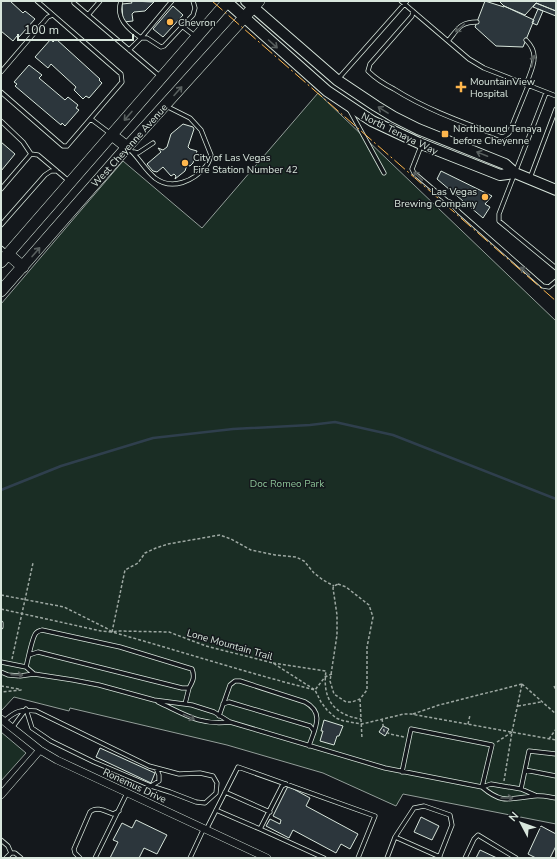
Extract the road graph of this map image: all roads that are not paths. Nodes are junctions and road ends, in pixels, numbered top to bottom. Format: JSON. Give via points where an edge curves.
{"nodes":[{"id":1,"x":37,"y":1,"type":"edge"},
{"id":2,"x":100,"y":1,"type":"edge"},
{"id":3,"x":121,"y":1,"type":"edge"},
{"id":4,"x":172,"y":1,"type":"edge"},
{"id":5,"x":193,"y":1,"type":"edge"},
{"id":6,"x":227,"y":1,"type":"edge"},
{"id":7,"x":401,"y":1,"type":"edge"},
{"id":8,"x":253,"y":3,"type":"edge"},
{"id":9,"x":406,"y":3,"type":"edge"},
{"id":10,"x":74,"y":4,"type":"dead end"},
{"id":11,"x":413,"y":11,"type":"junction"},
{"id":12,"x":53,"y":15,"type":"junction"},
{"id":13,"x":88,"y":15,"type":"junction"},
{"id":14,"x":244,"y":18,"type":"junction"},
{"id":15,"x":477,"y":22,"type":"dead end"},
{"id":16,"x":182,"y":26,"type":"junction"},
{"id":17,"x":196,"y":37,"type":"junction"},
{"id":18,"x":141,"y":38,"type":"junction"},
{"id":19,"x":526,"y":40,"type":"dead end"},
{"id":20,"x":448,"y":41,"type":"junction"},
{"id":21,"x":129,"y":50,"type":"junction"},
{"id":22,"x":1,"y":72,"type":"edge"},
{"id":23,"x":162,"y":77,"type":"junction"},
{"id":24,"x":337,"y":80,"type":"junction"},
{"id":25,"x":527,"y":85,"type":"junction"},
{"id":26,"x":1,"y":92,"type":"edge"},
{"id":27,"x":546,"y":93,"type":"junction"},
{"id":28,"x":556,"y":96,"type":"edge"},
{"id":29,"x":165,"y":105,"type":"junction"},
{"id":30,"x":347,"y":105,"type":"junction"},
{"id":31,"x":556,"y":110,"type":"edge"},
{"id":32,"x":91,"y":119,"type":"junction"},
{"id":33,"x":1,"y":121,"type":"edge"},
{"id":34,"x":112,"y":135,"type":"junction"},
{"id":35,"x":153,"y":143,"type":"dead end"},
{"id":36,"x":422,"y":144,"type":"junction"},
{"id":37,"x":130,"y":150,"type":"junction"},
{"id":38,"x":31,"y":154,"type":"junction"},
{"id":39,"x":58,"y":171,"type":"junction"},
{"id":40,"x":384,"y":173,"type":"dead end"},
{"id":41,"x":515,"y":173,"type":"junction"},
{"id":42,"x":530,"y":179,"type":"junction"},
{"id":43,"x":70,"y":182,"type":"junction"},
{"id":44,"x":1,"y":190,"type":"edge"},
{"id":45,"x":556,"y":190,"type":"edge"},
{"id":46,"x":1,"y":225,"type":"edge"},
{"id":47,"x":3,"y":255,"type":"edge"},
{"id":48,"x":23,"y":267,"type":"junction"},
{"id":49,"x":556,"y":268,"type":"edge"},
{"id":50,"x":556,"y":281,"type":"edge"},
{"id":51,"x":1,"y":291,"type":"edge"},
{"id":52,"x":1,"y":623,"type":"edge"},
{"id":53,"x":1,"y":627,"type":"edge"},
{"id":54,"x":29,"y":655,"type":"junction"},
{"id":55,"x":1,"y":662,"type":"edge"},
{"id":56,"x":26,"y":667,"type":"junction"},
{"id":57,"x":1,"y":672,"type":"edge"},
{"id":58,"x":34,"y":674,"type":"junction"},
{"id":59,"x":189,"y":688,"type":"junction"},
{"id":60,"x":154,"y":700,"type":"junction"},
{"id":61,"x":185,"y":704,"type":"junction"},
{"id":62,"x":223,"y":704,"type":"junction"},
{"id":63,"x":26,"y":710,"type":"junction"},
{"id":64,"x":219,"y":716,"type":"junction"},
{"id":65,"x":2,"y":720,"type":"edge"},
{"id":66,"x":230,"y":722,"type":"junction"},
{"id":67,"x":12,"y":728,"type":"junction"},
{"id":68,"x":314,"y":731,"type":"junction"},
{"id":69,"x":309,"y":746,"type":"junction"},
{"id":70,"x":40,"y":750,"type":"junction"},
{"id":71,"x":556,"y":754,"type":"edge"},
{"id":72,"x":156,"y":768,"type":"junction"},
{"id":73,"x":525,"y":770,"type":"junction"},
{"id":74,"x":402,"y":772,"type":"junction"},
{"id":75,"x":556,"y":776,"type":"edge"},
{"id":76,"x":286,"y":784,"type":"junction"},
{"id":77,"x":151,"y":786,"type":"junction"},
{"id":78,"x":482,"y":787,"type":"junction"},
{"id":79,"x":521,"y":789,"type":"junction"},
{"id":80,"x":225,"y":792,"type":"junction"},
{"id":81,"x":127,"y":793,"type":"junction"},
{"id":82,"x":1,"y":795,"type":"edge"},
{"id":83,"x":536,"y":796,"type":"junction"},
{"id":84,"x":556,"y":798,"type":"edge"},
{"id":85,"x":216,"y":810,"type":"junction"},
{"id":86,"x":119,"y":811,"type":"junction"},
{"id":87,"x":270,"y":812,"type":"junction"},
{"id":88,"x":205,"y":829,"type":"junction"},
{"id":89,"x":260,"y":829,"type":"junction"},
{"id":90,"x":395,"y":837,"type":"junction"},
{"id":91,"x":1,"y":840,"type":"edge"},
{"id":92,"x":10,"y":853,"type":"junction"},
{"id":93,"x":439,"y":857,"type":"edge"},
{"id":94,"x":6,"y":858,"type":"edge"},
{"id":95,"x":21,"y":858,"type":"edge"},
{"id":96,"x":80,"y":858,"type":"edge"},
{"id":97,"x":95,"y":858,"type":"edge"},
{"id":98,"x":190,"y":858,"type":"edge"},
{"id":99,"x":267,"y":858,"type":"edge"},
{"id":100,"x":324,"y":858,"type":"edge"},
{"id":101,"x":358,"y":858,"type":"edge"},
{"id":102,"x":387,"y":858,"type":"edge"},
{"id":103,"x":465,"y":858,"type":"edge"},
{"id":104,"x":516,"y":858,"type":"edge"}],
"edges":[{"from":1,"to":12,"type":"lane"},
{"from":2,"to":13,"type":"lane"},
{"from":3,"to":18,"type":"lane","via":[[119,8],[122,22]]},
{"from":4,"to":18,"type":"lane"},
{"from":5,"to":16,"type":"lane","via":[[193,15]]},
{"from":6,"to":14,"type":"main road","name":"North Tenaya Way"},
{"from":6,"to":17,"type":"main road","name":"West Cheyenne Avenue"},
{"from":7,"to":9,"type":"lane"},
{"from":8,"to":14,"type":"main road","name":"West Cheyenne Avenue"},
{"from":8,"to":24,"type":"main road","name":"North Tenaya Way"},
{"from":9,"to":11,"type":"lane"},
{"from":9,"to":24,"type":"lane"},
{"from":10,"to":13,"type":"lane"},
{"from":11,"to":20,"type":"lane"},
{"from":11,"to":25,"type":"lane","via":[[412,16],[369,68],[368,71],[375,78],[408,98],[502,137],[509,133]]},
{"from":12,"to":22,"type":"lane","via":[[48,17]]},
{"from":12,"to":32,"type":"lane","via":[[121,74],[122,82]]},
{"from":13,"to":21,"type":"lane"},
{"from":29,"to":14,"type":"main road","name":"West Cheyenne Avenue","one_way":true},
{"from":14,"to":30,"type":"main road","name":"North Tenaya Way","one_way":true,"via":[[327,91]]},
{"from":15,"to":20,"type":"lane","one_way":true,"via":[[462,25]]},
{"from":16,"to":17,"type":"lane"},
{"from":16,"to":18,"type":"lane","via":[[161,47],[147,38]]},
{"from":17,"to":23,"type":"main road","name":"West Cheyenne Avenue"},
{"from":18,"to":21,"type":"lane"},
{"from":25,"to":19,"type":"lane","one_way":true,"via":[[535,54]]},
{"from":20,"to":25,"type":"lane","via":[[484,68]]},
{"from":21,"to":23,"type":"lane"},
{"from":23,"to":34,"type":"main road","name":"West Cheyenne Avenue","one_way":true},
{"from":41,"to":24,"type":"main road","name":"North Tenaya Way","one_way":true,"via":[[505,164],[400,120]]},
{"from":25,"to":27,"type":"lane"},
{"from":26,"to":32,"type":"lane","via":[[63,146],[67,146]]},
{"from":27,"to":28,"type":"lane"},
{"from":27,"to":41,"type":"lane"},
{"from":29,"to":37,"type":"main road","name":"West Cheyenne Avenue"},
{"from":29,"to":37,"type":"lane","via":[[190,118],[201,130],[211,155],[207,165],[191,180],[172,184],[161,182]]},
{"from":30,"to":36,"type":"main road","name":"North Tenaya Way","via":[[372,121]]},
{"from":30,"to":40,"type":"lane"},
{"from":31,"to":42,"type":"lane"},
{"from":32,"to":34,"type":"lane"},
{"from":33,"to":38,"type":"lane","via":[[23,142]]},
{"from":34,"to":37,"type":"main road"},
{"from":34,"to":43,"type":"main road","name":"West Cheyenne Avenue"},
{"from":35,"to":37,"type":"lane","via":[[138,153]]},
{"from":36,"to":41,"type":"main road","name":"North Tenaya Way","via":[[500,175]]},
{"from":50,"to":36,"type":"lane","one_way":true,"via":[[549,287],[543,286],[414,173],[412,169]]},
{"from":48,"to":37,"type":"main road","name":"West Cheyenne Avenue","one_way":true},
{"from":38,"to":39,"type":"lane","via":[[38,155]]},
{"from":38,"to":44,"type":"lane"},
{"from":39,"to":43,"type":"lane"},
{"from":39,"to":46,"type":"lane","via":[[45,175]]},
{"from":41,"to":42,"type":"main road","name":"North Tenaya Way"},
{"from":41,"to":49,"type":"lane","via":[[498,221]]},
{"from":42,"to":45,"type":"main road","name":"North Tenaya Way"},
{"from":43,"to":47,"type":"main road","name":"West Cheyenne Avenue"},
{"from":47,"to":48,"type":"main road"},
{"from":48,"to":51,"type":"main road","name":"West Cheyenne Avenue"},
{"from":52,"to":53,"type":"lane"},
{"from":54,"to":56,"type":"lane"},
{"from":54,"to":59,"type":"lane","via":[[38,652]]},
{"from":54,"to":59,"type":"lane","via":[[35,634],[42,630],[120,647],[192,669],[194,680]]},
{"from":55,"to":56,"type":"lane"},
{"from":56,"to":58,"type":"lane"},
{"from":57,"to":58,"type":"lane","one_way":true,"via":[[20,676]]},
{"from":58,"to":60,"type":"lane","via":[[87,683]]},
{"from":59,"to":61,"type":"lane"},
{"from":60,"to":61,"type":"lane"},
{"from":60,"to":66,"type":"lane","one_way":true,"via":[[199,721],[216,724]]},
{"from":61,"to":64,"type":"lane","via":[[214,712]]},
{"from":62,"to":64,"type":"lane"},
{"from":62,"to":68,"type":"lane","via":[[229,702],[310,726]]},
{"from":62,"to":68,"type":"lane","via":[[230,685],[240,681],[312,705],[318,718]]},
{"from":63,"to":65,"type":"lane","via":[[19,710]]},
{"from":63,"to":67,"type":"lane"},
{"from":63,"to":72,"type":"lane","via":[[46,715]]},
{"from":63,"to":77,"type":"lane","via":[[32,728],[52,741]]},
{"from":64,"to":66,"type":"lane"},
{"from":65,"to":67,"type":"street","name":"Ronemus Drive"},
{"from":66,"to":69,"type":"lane"},
{"from":67,"to":70,"type":"street","name":"Ronemus Drive"},
{"from":68,"to":69,"type":"lane"},
{"from":69,"to":74,"type":"lane"},
{"from":70,"to":81,"type":"street","name":"Ronemus Drive"},
{"from":70,"to":82,"type":"street"},
{"from":71,"to":73,"type":"lane","via":[[528,751]]},
{"from":72,"to":77,"type":"lane","via":[[159,781]]},
{"from":72,"to":77,"type":"lane","via":[[179,774],[200,773],[213,776],[217,783],[216,793],[205,803]]},
{"from":73,"to":75,"type":"lane"},
{"from":73,"to":79,"type":"lane"},
{"from":74,"to":78,"type":"lane"},
{"from":74,"to":78,"type":"lane","via":[[411,729],[492,745]]},
{"from":76,"to":80,"type":"lane","via":[[238,767]]},
{"from":76,"to":87,"type":"lane","via":[[282,786]]},
{"from":76,"to":101,"type":"lane","via":[[375,816]]},
{"from":78,"to":79,"type":"lane","via":[[491,784]]},
{"from":78,"to":83,"type":"lane","one_way":true,"via":[[491,795],[503,799]]},
{"from":79,"to":83,"type":"lane"},
{"from":80,"to":85,"type":"lane"},
{"from":80,"to":87,"type":"lane"},
{"from":81,"to":86,"type":"lane"},
{"from":81,"to":88,"type":"street","name":"Ronemus Drive"},
{"from":83,"to":84,"type":"lane"},
{"from":85,"to":88,"type":"lane"},
{"from":85,"to":89,"type":"lane"},
{"from":86,"to":96,"type":"lane","via":[[112,814],[97,809],[90,812],[74,849]]},
{"from":86,"to":97,"type":"lane"},
{"from":87,"to":89,"type":"lane"},
{"from":88,"to":98,"type":"lane"},
{"from":88,"to":99,"type":"street","name":"Ronemus Drive"},
{"from":89,"to":100,"type":"lane"},
{"from":90,"to":93,"type":"lane"},
{"from":90,"to":93,"type":"lane","via":[[414,808],[424,806],[450,815],[452,825]]},
{"from":90,"to":102,"type":"lane"},
{"from":91,"to":92,"type":"lane","via":[[8,846]]},
{"from":92,"to":94,"type":"lane"},
{"from":92,"to":95,"type":"lane","via":[[15,853]]},
{"from":103,"to":104,"type":"lane","via":[[478,835]]}]}
